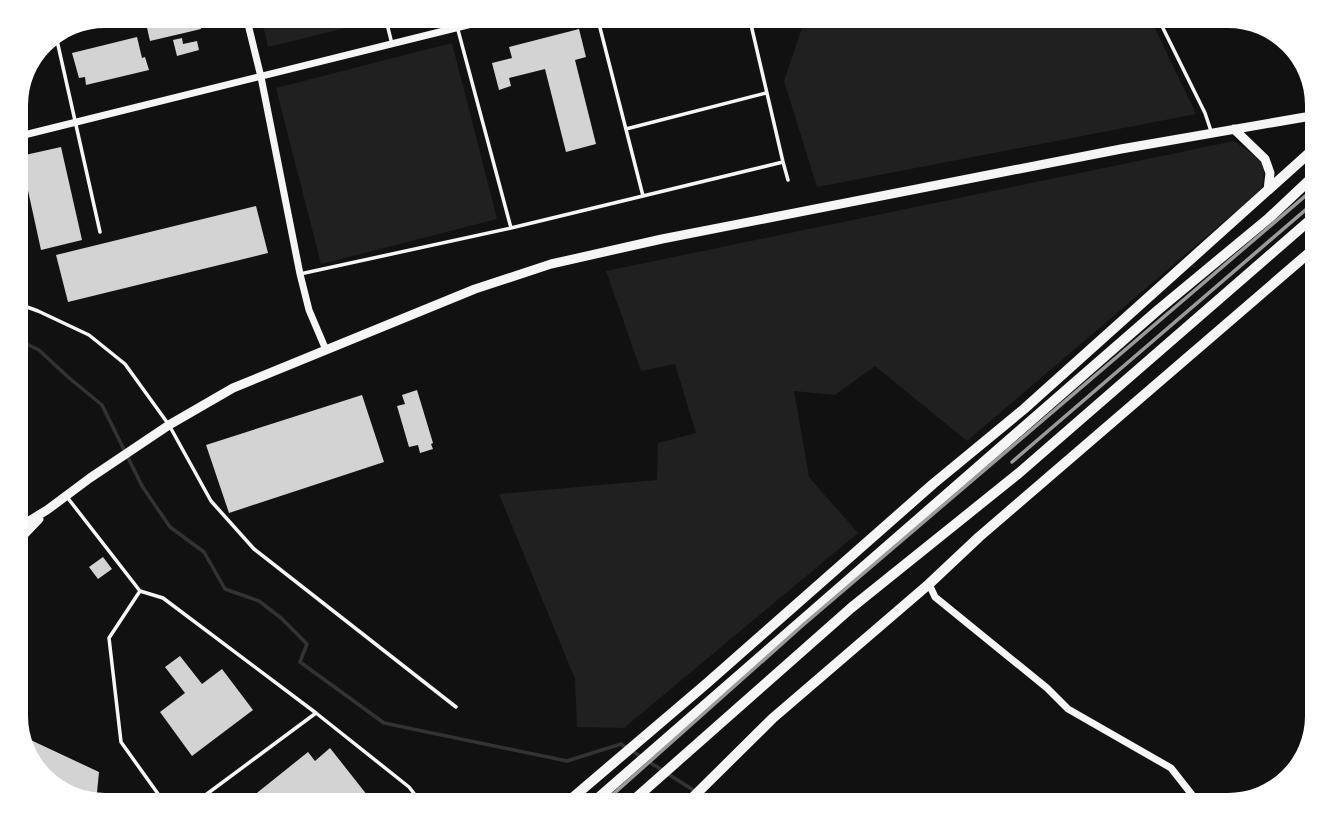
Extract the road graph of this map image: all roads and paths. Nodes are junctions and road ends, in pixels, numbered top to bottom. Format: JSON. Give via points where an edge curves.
{"nodes":[{"id":1,"x":249,"y":28,"type":"edge"},
{"id":2,"x":388,"y":28,"type":"edge"},
{"id":3,"x":453,"y":28,"type":"edge"},
{"id":4,"x":457,"y":28,"type":"edge"},
{"id":5,"x":600,"y":28,"type":"edge"},
{"id":6,"x":753,"y":28,"type":"edge"},
{"id":7,"x":1163,"y":28,"type":"edge"},
{"id":8,"x":58,"y":44,"type":"edge"},
{"id":9,"x":392,"y":44,"type":"junction"},
{"id":10,"x":261,"y":77,"type":"junction"},
{"id":11,"x":767,"y":93,"type":"junction"},
{"id":12,"x":1305,"y":117,"type":"edge"},
{"id":13,"x":76,"y":122,"type":"junction"},
{"id":14,"x":626,"y":129,"type":"junction"},
{"id":15,"x":1234,"y":129,"type":"junction"},
{"id":16,"x":1211,"y":133,"type":"junction"},
{"id":17,"x":28,"y":134,"type":"edge"},
{"id":18,"x":1305,"y":157,"type":"edge"},
{"id":19,"x":783,"y":162,"type":"junction"},
{"id":20,"x":788,"y":180,"type":"dead end"},
{"id":21,"x":1305,"y":184,"type":"edge"},
{"id":22,"x":1268,"y":190,"type":"junction"},
{"id":23,"x":643,"y":196,"type":"junction"},
{"id":24,"x":1305,"y":224,"type":"edge"},
{"id":25,"x":511,"y":228,"type":"junction"},
{"id":26,"x":100,"y":232,"type":"dead end"},
{"id":27,"x":1305,"y":256,"type":"edge"},
{"id":28,"x":300,"y":274,"type":"junction"},
{"id":29,"x":28,"y":307,"type":"edge"},
{"id":30,"x":326,"y":351,"type":"junction"},
{"id":31,"x":1103,"y":358,"type":"junction"},
{"id":32,"x":1045,"y":390,"type":"junction"},
{"id":33,"x":166,"y":428,"type":"junction"},
{"id":34,"x":66,"y":496,"type":"junction"},
{"id":35,"x":47,"y":510,"type":"junction"},
{"id":36,"x":28,"y":522,"type":"edge"},
{"id":37,"x":28,"y":530,"type":"edge"},
{"id":38,"x":929,"y":583,"type":"junction"},
{"id":39,"x":140,"y":591,"type":"junction"},
{"id":40,"x":456,"y":706,"type":"dead end"},
{"id":41,"x":316,"y":713,"type":"junction"},
{"id":42,"x":157,"y":793,"type":"edge"},
{"id":43,"x":208,"y":793,"type":"edge"},
{"id":44,"x":414,"y":793,"type":"edge"},
{"id":45,"x":577,"y":793,"type":"edge"},
{"id":46,"x":604,"y":793,"type":"edge"},
{"id":47,"x":642,"y":793,"type":"edge"},
{"id":48,"x":697,"y":793,"type":"edge"},
{"id":49,"x":1191,"y":793,"type":"edge"}],
"edges":[{"from":1,"to":10,"type":"street"},
{"from":2,"to":9,"type":"lane"},
{"from":3,"to":9,"type":"street"},
{"from":4,"to":25,"type":"lane"},
{"from":5,"to":14,"type":"lane"},
{"from":6,"to":11,"type":"lane"},
{"from":7,"to":16,"type":"lane"},
{"from":8,"to":13,"type":"lane"},
{"from":9,"to":10,"type":"street"},
{"from":10,"to":13,"type":"street"},
{"from":10,"to":28,"type":"street"},
{"from":11,"to":14,"type":"lane"},
{"from":11,"to":19,"type":"lane"},
{"from":12,"to":15,"type":"street"},
{"from":13,"to":17,"type":"street"},
{"from":13,"to":26,"type":"lane"},
{"from":14,"to":23,"type":"lane"},
{"from":15,"to":16,"type":"street"},
{"from":15,"to":22,"type":"street","via":[[1265,159],[1270,173]]},
{"from":16,"to":30,"type":"street","via":[[551,264],[475,289]]},
{"from":18,"to":22,"type":"main road"},
{"from":19,"to":20,"type":"lane"},
{"from":19,"to":23,"type":"lane"},
{"from":21,"to":31,"type":"main road"},
{"from":22,"to":32,"type":"main road"},
{"from":23,"to":25,"type":"lane"},
{"from":24,"to":47,"type":"main road","via":[[1019,473],[851,608]]},
{"from":25,"to":28,"type":"lane"},
{"from":27,"to":38,"type":"main road"},
{"from":28,"to":30,"type":"street"},
{"from":29,"to":33,"type":"lane","via":[[89,335],[125,364]]},
{"from":30,"to":33,"type":"street","via":[[233,388]]},
{"from":31,"to":32,"type":"main road"},
{"from":31,"to":46,"type":"main road"},
{"from":32,"to":45,"type":"main road"},
{"from":33,"to":34,"type":"street"},
{"from":33,"to":40,"type":"lane","via":[[211,501],[254,549]]},
{"from":34,"to":35,"type":"street"},
{"from":34,"to":39,"type":"lane"},
{"from":35,"to":36,"type":"street"},
{"from":35,"to":37,"type":"street"},
{"from":38,"to":48,"type":"main road","via":[[773,718]]},
{"from":38,"to":49,"type":"street","via":[[935,597],[1068,709],[1171,768]]},
{"from":39,"to":41,"type":"lane","via":[[163,598]]},
{"from":39,"to":42,"type":"lane","via":[[109,638],[121,742]]},
{"from":41,"to":43,"type":"lane"},
{"from":41,"to":44,"type":"lane"}]}
